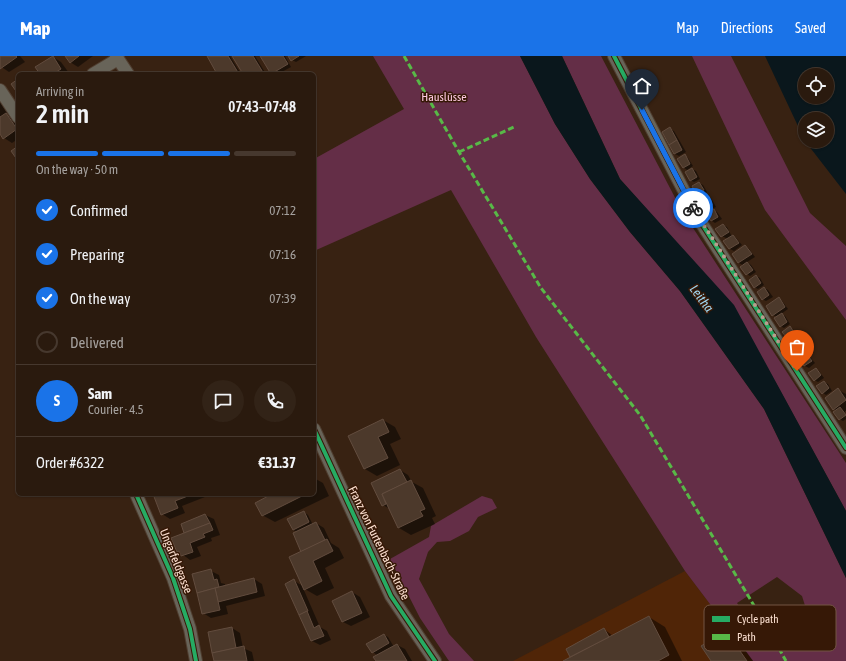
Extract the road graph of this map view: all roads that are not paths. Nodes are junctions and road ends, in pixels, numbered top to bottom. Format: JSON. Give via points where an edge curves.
{"nodes":[{"id":1,"x":614,"y":56,"type":"edge"},
{"id":2,"x":117,"y":58,"type":"edge"},
{"id":3,"x":96,"y":72,"type":"edge"},
{"id":4,"x":127,"y":72,"type":"edge"},
{"id":5,"x":0,"y":90,"type":"edge"},
{"id":6,"x":16,"y":114,"type":"edge"},
{"id":7,"x":316,"y":433,"type":"edge"},
{"id":8,"x":846,"y":448,"type":"edge"},
{"id":9,"x":137,"y":496,"type":"edge"},
{"id":10,"x":196,"y":661,"type":"edge"},
{"id":11,"x":435,"y":661,"type":"edge"}],
"edges":[{"from":1,"to":8,"type":"street","via":[[698,218]]},
{"from":2,"to":3,"type":"street"},
{"from":2,"to":4,"type":"street"},
{"from":5,"to":6,"type":"street"},
{"from":7,"to":11,"type":"street","name":"Franz von Furtenbach-Straße","via":[[391,596]]},
{"from":9,"to":10,"type":"street","name":"Ungarfeldgasse","via":[[173,578],[190,629]]}]}
